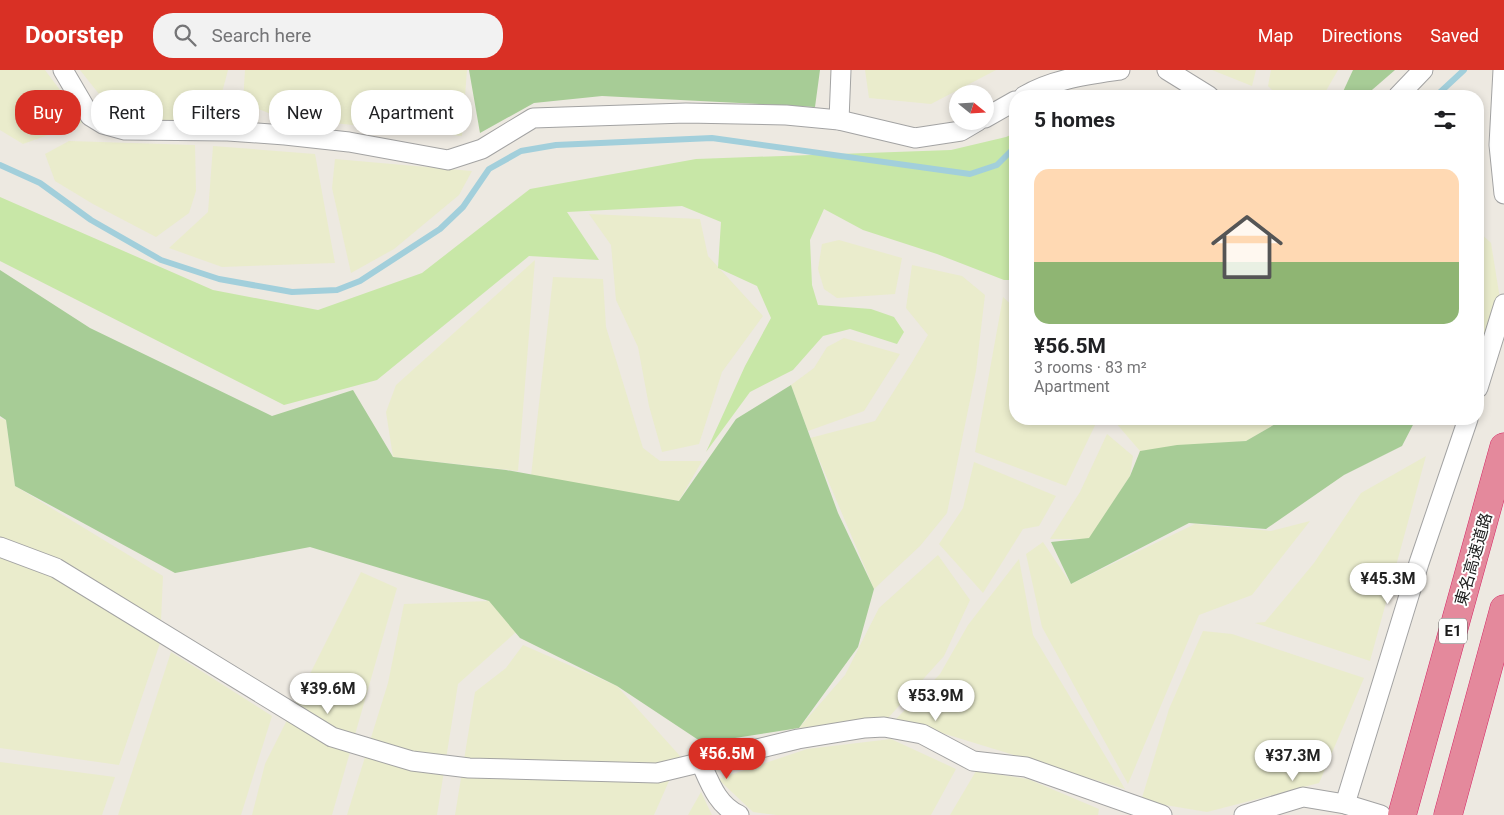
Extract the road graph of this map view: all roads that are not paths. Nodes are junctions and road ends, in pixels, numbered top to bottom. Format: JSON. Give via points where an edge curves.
{"nodes":[{"id":1,"x":63,"y":70,"type":"edge"},
{"id":2,"x":841,"y":70,"type":"edge"},
{"id":3,"x":1120,"y":70,"type":"edge"},
{"id":4,"x":1167,"y":70,"type":"edge"},
{"id":5,"x":1423,"y":70,"type":"edge"},
{"id":6,"x":1503,"y":70,"type":"edge"},
{"id":7,"x":1036,"y":90,"type":"edge"},
{"id":8,"x":1199,"y":90,"type":"edge"},
{"id":9,"x":1404,"y":90,"type":"edge"},
{"id":10,"x":1009,"y":104,"type":"edge"},
{"id":11,"x":994,"y":113,"type":"edge"},
{"id":12,"x":839,"y":120,"type":"junction"},
{"id":13,"x":963,"y":130,"type":"edge"},
{"id":14,"x":1504,"y":194,"type":"edge"},
{"id":15,"x":1504,"y":304,"type":"edge"},
{"id":16,"x":1484,"y":369,"type":"edge"},
{"id":17,"x":1466,"y":425,"type":"edge"},
{"id":18,"x":1504,"y":447,"type":"edge"},
{"id":19,"x":0,"y":547,"type":"edge"},
{"id":20,"x":1504,"y":609,"type":"edge"},
{"id":21,"x":700,"y":762,"type":"junction"},
{"id":22,"x":1353,"y":807,"type":"junction"},
{"id":23,"x":739,"y":815,"type":"edge"},
{"id":24,"x":1162,"y":815,"type":"edge"},
{"id":25,"x":1244,"y":815,"type":"edge"},
{"id":26,"x":1381,"y":815,"type":"edge"},
{"id":27,"x":1402,"y":815,"type":"edge"},
{"id":28,"x":1448,"y":815,"type":"edge"}],
"edges":[{"from":1,"to":12,"type":"street","via":[[90,116],[103,124],[125,130],[285,135],[349,142],[448,160],[482,149],[533,118],[686,113],[786,115]]},
{"from":2,"to":12,"type":"street"},
{"from":3,"to":7,"type":"street","via":[[1076,77]]},
{"from":4,"to":8,"type":"street"},
{"from":5,"to":9,"type":"street"},
{"from":6,"to":14,"type":"street","via":[[1499,145]]},
{"from":10,"to":11,"type":"street"},
{"from":12,"to":13,"type":"street","via":[[915,138]]},
{"from":15,"to":16,"type":"street"},
{"from":17,"to":22,"type":"street","via":[[1418,563]]},
{"from":18,"to":27,"type":"highway","name":"東名高速道路","number":"E1"},
{"from":19,"to":21,"type":"street","via":[[56,568],[340,740],[412,761],[469,768],[657,773]]},
{"from":20,"to":28,"type":"highway"},
{"from":21,"to":23,"type":"street","via":[[715,794],[729,810]]},
{"from":21,"to":24,"type":"street","via":[[798,739],[884,728],[922,734],[973,761],[1026,767]]},
{"from":22,"to":25,"type":"street","via":[[1303,797]]},
{"from":22,"to":26,"type":"street"}]}
